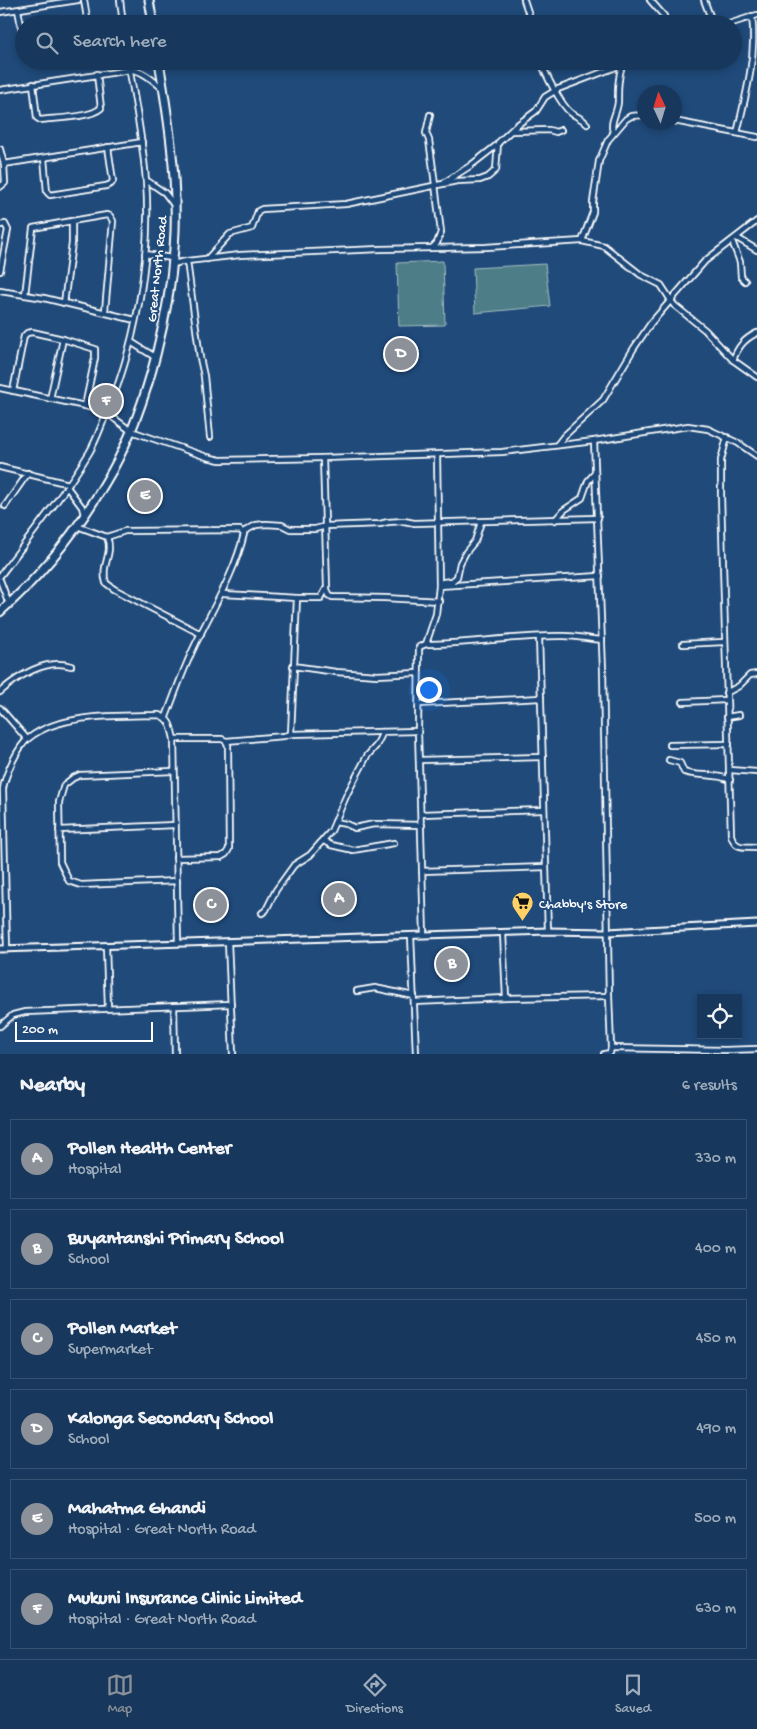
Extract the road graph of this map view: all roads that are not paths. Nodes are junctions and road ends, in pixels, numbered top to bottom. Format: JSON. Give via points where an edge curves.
{"nodes":[{"id":1,"x":78,"y":0,"type":"edge"},
{"id":2,"x":84,"y":0,"type":"edge"},
{"id":3,"x":120,"y":0,"type":"edge"},
{"id":4,"x":149,"y":0,"type":"edge"},
{"id":5,"x":524,"y":0,"type":"edge"},
{"id":6,"x":650,"y":0,"type":"edge"},
{"id":7,"x":704,"y":0,"type":"edge"},
{"id":8,"x":18,"y":10,"type":"junction"},
{"id":9,"x":0,"y":12,"type":"edge"},
{"id":10,"x":19,"y":15,"type":"edge"},
{"id":11,"x":86,"y":15,"type":"edge"},
{"id":12,"x":122,"y":15,"type":"edge"},
{"id":13,"x":152,"y":15,"type":"edge"},
{"id":14,"x":529,"y":15,"type":"edge"},
{"id":15,"x":663,"y":15,"type":"edge"},
{"id":16,"x":710,"y":15,"type":"edge"},
{"id":17,"x":754,"y":16,"type":"edge"},
{"id":18,"x":742,"y":20,"type":"edge"},
{"id":19,"x":130,"y":70,"type":"junction"},
{"id":20,"x":160,"y":70,"type":"edge"},
{"id":21,"x":544,"y":70,"type":"edge"},
{"id":22,"x":611,"y":70,"type":"edge"},
{"id":23,"x":621,"y":70,"type":"edge"},
{"id":24,"x":97,"y":74,"type":"junction"},
{"id":25,"x":32,"y":84,"type":"junction"},
{"id":26,"x":163,"y":89,"type":"junction"},
{"id":27,"x":0,"y":90,"type":"edge"},
{"id":28,"x":556,"y":90,"type":"junction"},
{"id":29,"x":430,"y":115,"type":"dead end"},
{"id":30,"x":637,"y":116,"type":"edge"},
{"id":31,"x":682,"y":123,"type":"edge"},
{"id":32,"x":587,"y":124,"type":"dead end"},
{"id":33,"x":561,"y":130,"type":"dead end"},
{"id":34,"x":510,"y":131,"type":"junction"},
{"id":35,"x":613,"y":132,"type":"junction"},
{"id":36,"x":737,"y":133,"type":"junction"},
{"id":37,"x":757,"y":137,"type":"edge"},
{"id":38,"x":142,"y":142,"type":"junction"},
{"id":39,"x":497,"y":145,"type":"junction"},
{"id":40,"x":108,"y":147,"type":"junction"},
{"id":41,"x":0,"y":149,"type":"edge"},
{"id":42,"x":44,"y":158,"type":"junction"},
{"id":43,"x":4,"y":164,"type":"junction"},
{"id":44,"x":146,"y":180,"type":"junction"},
{"id":45,"x":442,"y":184,"type":"junction"},
{"id":46,"x":435,"y":186,"type":"junction"},
{"id":47,"x":0,"y":187,"type":"edge"},
{"id":48,"x":175,"y":205,"type":"junction"},
{"id":49,"x":72,"y":221,"type":"junction"},
{"id":50,"x":757,"y":221,"type":"edge"},
{"id":51,"x":0,"y":225,"type":"edge"},
{"id":52,"x":734,"y":239,"type":"junction"},
{"id":53,"x":582,"y":241,"type":"junction"},
{"id":54,"x":433,"y":247,"type":"junction"},
{"id":55,"x":757,"y":250,"type":"edge"},
{"id":56,"x":145,"y":254,"type":"junction"},
{"id":57,"x":207,"y":259,"type":"junction"},
{"id":58,"x":172,"y":261,"type":"junction"},
{"id":59,"x":187,"y":261,"type":"junction"},
{"id":60,"x":0,"y":271,"type":"edge"},
{"id":61,"x":745,"y":281,"type":"dead end"},
{"id":62,"x":0,"y":291,"type":"edge"},
{"id":63,"x":25,"y":295,"type":"junction"},
{"id":64,"x":671,"y":300,"type":"junction"},
{"id":65,"x":64,"y":303,"type":"junction"},
{"id":66,"x":105,"y":311,"type":"junction"},
{"id":67,"x":135,"y":320,"type":"junction"},
{"id":68,"x":756,"y":333,"type":"edge"},
{"id":69,"x":63,"y":339,"type":"junction"},
{"id":70,"x":131,"y":342,"type":"junction"},
{"id":71,"x":155,"y":357,"type":"junction"},
{"id":72,"x":733,"y":360,"type":"junction"},
{"id":73,"x":757,"y":377,"type":"edge"},
{"id":74,"x":0,"y":388,"type":"edge"},
{"id":75,"x":14,"y":390,"type":"junction"},
{"id":76,"x":50,"y":399,"type":"junction"},
{"id":77,"x":85,"y":406,"type":"junction"},
{"id":78,"x":107,"y":413,"type":"junction"},
{"id":79,"x":131,"y":431,"type":"junction"},
{"id":80,"x":210,"y":437,"type":"dead end"},
{"id":81,"x":727,"y":438,"type":"junction"},
{"id":82,"x":594,"y":441,"type":"junction"},
{"id":83,"x":557,"y":445,"type":"junction"},
{"id":84,"x":437,"y":455,"type":"junction"},
{"id":85,"x":757,"y":456,"type":"edge"},
{"id":86,"x":323,"y":458,"type":"junction"},
{"id":87,"x":0,"y":467,"type":"edge"},
{"id":88,"x":28,"y":473,"type":"junction"},
{"id":89,"x":595,"y":473,"type":"junction"},
{"id":90,"x":68,"y":485,"type":"junction"},
{"id":91,"x":6,"y":506,"type":"dead end"},
{"id":92,"x":84,"y":515,"type":"junction"},
{"id":93,"x":598,"y":518,"type":"junction"},
{"id":94,"x":554,"y":520,"type":"junction"},
{"id":95,"x":481,"y":522,"type":"junction"},
{"id":96,"x":438,"y":523,"type":"junction"},
{"id":97,"x":77,"y":526,"type":"junction"},
{"id":98,"x":326,"y":526,"type":"junction"},
{"id":99,"x":243,"y":532,"type":"junction"},
{"id":100,"x":107,"y":537,"type":"junction"},
{"id":101,"x":0,"y":576,"type":"edge"},
{"id":102,"x":600,"y":576,"type":"junction"},
{"id":103,"x":0,"y":580,"type":"edge"},
{"id":104,"x":439,"y":586,"type":"junction"},
{"id":105,"x":327,"y":587,"type":"junction"},
{"id":106,"x":222,"y":594,"type":"junction"},
{"id":107,"x":330,"y":597,"type":"junction"},
{"id":108,"x":297,"y":598,"type":"junction"},
{"id":109,"x":321,"y":598,"type":"junction"},
{"id":110,"x":439,"y":601,"type":"junction"},
{"id":111,"x":10,"y":604,"type":"junction"},
{"id":112,"x":0,"y":612,"type":"edge"},
{"id":113,"x":200,"y":634,"type":"junction"},
{"id":114,"x":539,"y":637,"type":"junction"},
{"id":115,"x":602,"y":640,"type":"junction"},
{"id":116,"x":724,"y":642,"type":"junction"},
{"id":117,"x":426,"y":644,"type":"junction"},
{"id":118,"x":683,"y":644,"type":"dead end"},
{"id":119,"x":71,"y":666,"type":"dead end"},
{"id":120,"x":293,"y":666,"type":"junction"},
{"id":121,"x":418,"y":673,"type":"junction"},
{"id":122,"x":757,"y":674,"type":"edge"},
{"id":123,"x":0,"y":692,"type":"edge"},
{"id":124,"x":726,"y":693,"type":"junction"},
{"id":125,"x":541,"y":698,"type":"junction"},
{"id":126,"x":726,"y":700,"type":"junction"},
{"id":127,"x":682,"y":702,"type":"dead end"},
{"id":128,"x":419,"y":704,"type":"junction"},
{"id":129,"x":0,"y":708,"type":"edge"},
{"id":130,"x":739,"y":715,"type":"dead end"},
{"id":131,"x":166,"y":717,"type":"junction"},
{"id":132,"x":727,"y":718,"type":"junction"},
{"id":133,"x":418,"y":731,"type":"junction"},
{"id":134,"x":384,"y":732,"type":"junction"},
{"id":135,"x":291,"y":734,"type":"junction"},
{"id":136,"x":28,"y":739,"type":"junction"},
{"id":137,"x":174,"y":739,"type":"junction"},
{"id":138,"x":226,"y":741,"type":"junction"},
{"id":139,"x":728,"y":744,"type":"junction"},
{"id":140,"x":670,"y":745,"type":"dead end"},
{"id":141,"x":543,"y":757,"type":"junction"},
{"id":142,"x":420,"y":760,"type":"junction"},
{"id":143,"x":669,"y":760,"type":"dead end"},
{"id":144,"x":730,"y":770,"type":"junction"},
{"id":145,"x":174,"y":771,"type":"junction"},
{"id":146,"x":757,"y":772,"type":"edge"},
{"id":147,"x":730,"y":780,"type":"junction"},
{"id":148,"x":544,"y":810,"type":"junction"},
{"id":149,"x":421,"y":814,"type":"junction"},
{"id":150,"x":335,"y":822,"type":"junction"},
{"id":151,"x":175,"y":825,"type":"junction"},
{"id":152,"x":422,"y":825,"type":"junction"},
{"id":153,"x":59,"y":830,"type":"junction"},
{"id":154,"x":1,"y":836,"type":"edge"},
{"id":155,"x":322,"y":840,"type":"junction"},
{"id":156,"x":394,"y":843,"type":"dead end"},
{"id":157,"x":757,"y":846,"type":"edge"},
{"id":158,"x":176,"y":858,"type":"junction"},
{"id":159,"x":546,"y":867,"type":"junction"},
{"id":160,"x":422,"y":871,"type":"junction"},
{"id":161,"x":176,"y":880,"type":"junction"},
{"id":162,"x":2,"y":887,"type":"edge"},
{"id":163,"x":262,"y":913,"type":"dead end"},
{"id":164,"x":757,"y":924,"type":"edge"},
{"id":165,"x":548,"y":931,"type":"junction"},
{"id":166,"x":608,"y":932,"type":"junction"},
{"id":167,"x":503,"y":933,"type":"junction"},
{"id":168,"x":424,"y":935,"type":"junction"},
{"id":169,"x":411,"y":936,"type":"junction"},
{"id":170,"x":228,"y":942,"type":"junction"},
{"id":171,"x":178,"y":943,"type":"junction"},
{"id":172,"x":106,"y":946,"type":"junction"},
{"id":173,"x":0,"y":949,"type":"edge"},
{"id":174,"x":7,"y":949,"type":"junction"},
{"id":175,"x":357,"y":991,"type":"dead end"},
{"id":176,"x":414,"y":996,"type":"junction"},
{"id":177,"x":609,"y":996,"type":"junction"},
{"id":178,"x":506,"y":998,"type":"junction"},
{"id":179,"x":414,"y":1002,"type":"junction"},
{"id":180,"x":231,"y":1004,"type":"junction"},
{"id":181,"x":174,"y":1006,"type":"junction"},
{"id":182,"x":108,"y":1008,"type":"junction"},
{"id":183,"x":0,"y":1026,"type":"edge"},
{"id":184,"x":611,"y":1048,"type":"junction"},
{"id":185,"x":757,"y":1048,"type":"edge"},
{"id":186,"x":175,"y":1054,"type":"edge"},
{"id":187,"x":233,"y":1054,"type":"edge"},
{"id":188,"x":416,"y":1054,"type":"edge"},
{"id":189,"x":604,"y":1054,"type":"edge"}],
"edges":[{"from":1,"to":8,"type":"street"},
{"from":2,"to":11,"type":"street"},
{"from":3,"to":12,"type":"street"},
{"from":4,"to":13,"type":"highway"},
{"from":5,"to":14,"type":"street"},
{"from":6,"to":15,"type":"street"},
{"from":7,"to":16,"type":"street"},
{"from":8,"to":9,"type":"street"},
{"from":8,"to":10,"type":"street"},
{"from":17,"to":18,"type":"street"},
{"from":17,"to":36,"type":"street","via":[[752,64]]},
{"from":19,"to":24,"type":"street"},
{"from":19,"to":26,"type":"street","via":[[145,75]]},
{"from":19,"to":38,"type":"street"},
{"from":20,"to":26,"type":"highway","name":"Great North Road"},
{"from":21,"to":28,"type":"street"},
{"from":22,"to":28,"type":"street"},
{"from":23,"to":35,"type":"street"},
{"from":24,"to":25,"type":"street"},
{"from":24,"to":25,"type":"street","via":[[101,108],[96,112],[68,117],[37,118]]},
{"from":25,"to":27,"type":"street"},
{"from":26,"to":48,"type":"highway","name":"Great North Road"},
{"from":28,"to":32,"type":"street","via":[[570,112]]},
{"from":28,"to":34,"type":"street"},
{"from":29,"to":46,"type":"street","via":[[426,133]]},
{"from":30,"to":35,"type":"street","via":[[626,119]]},
{"from":31,"to":36,"type":"street"},
{"from":33,"to":34,"type":"street"},
{"from":34,"to":39,"type":"street"},
{"from":35,"to":53,"type":"street","via":[[599,162],[593,212]]},
{"from":36,"to":37,"type":"street"},
{"from":38,"to":40,"type":"street"},
{"from":38,"to":44,"type":"street"},
{"from":39,"to":45,"type":"street"},
{"from":39,"to":45,"type":"street","via":[[496,170],[488,177]]},
{"from":40,"to":42,"type":"street"},
{"from":40,"to":42,"type":"street","via":[[113,181],[106,186],[50,195]]},
{"from":41,"to":43,"type":"street"},
{"from":42,"to":43,"type":"street"},
{"from":43,"to":47,"type":"street","via":[[5,183]]},
{"from":44,"to":48,"type":"street","via":[[165,193]]},
{"from":44,"to":56,"type":"street"},
{"from":45,"to":46,"type":"street"},
{"from":46,"to":54,"type":"street","via":[[441,232]]},
{"from":46,"to":57,"type":"street","via":[[346,204],[262,208],[252,228],[230,234]]},
{"from":48,"to":58,"type":"highway","name":"Great North Road"},
{"from":49,"to":63,"type":"street","via":[[33,228]]},
{"from":49,"to":65,"type":"street"},
{"from":49,"to":66,"type":"street","via":[[107,215],[113,221]]},
{"from":50,"to":52,"type":"street"},
{"from":51,"to":60,"type":"street","via":[[4,224],[8,230]]},
{"from":52,"to":55,"type":"street"},
{"from":52,"to":61,"type":"street","via":[[741,277]]},
{"from":52,"to":64,"type":"street","via":[[705,261]]},
{"from":53,"to":54,"type":"street"},
{"from":53,"to":64,"type":"street","via":[[611,250],[661,285]]},
{"from":54,"to":57,"type":"street"},
{"from":56,"to":58,"type":"street"},
{"from":56,"to":67,"type":"street"},
{"from":57,"to":59,"type":"street"},
{"from":58,"to":59,"type":"street"},
{"from":58,"to":71,"type":"highway","name":"Great North Road"},
{"from":59,"to":80,"type":"street"},
{"from":62,"to":63,"type":"street"},
{"from":63,"to":65,"type":"street"},
{"from":64,"to":72,"type":"street"},
{"from":64,"to":83,"type":"street","via":[[651,323],[603,400]]},
{"from":65,"to":66,"type":"street"},
{"from":66,"to":67,"type":"street"},
{"from":67,"to":70,"type":"street"},
{"from":68,"to":72,"type":"street","via":[[744,341]]},
{"from":69,"to":75,"type":"street","via":[[32,332],[24,336]]},
{"from":69,"to":76,"type":"street"},
{"from":69,"to":77,"type":"street","via":[[96,351]]},
{"from":70,"to":71,"type":"street"},
{"from":70,"to":78,"type":"street"},
{"from":71,"to":79,"type":"highway","name":"Great North Road"},
{"from":72,"to":73,"type":"street"},
{"from":74,"to":75,"type":"street"},
{"from":75,"to":76,"type":"street"},
{"from":76,"to":77,"type":"street"},
{"from":77,"to":78,"type":"street"},
{"from":78,"to":79,"type":"street"},
{"from":78,"to":90,"type":"street","via":[[90,451]]},
{"from":79,"to":86,"type":"street","via":[[213,459]]},
{"from":79,"to":92,"type":"highway","name":"Great North Road","via":[[113,470]]},
{"from":81,"to":82,"type":"street","via":[[708,429],[688,426]]},
{"from":81,"to":85,"type":"street"},
{"from":81,"to":116,"type":"street","via":[[721,460]]},
{"from":82,"to":83,"type":"street"},
{"from":82,"to":89,"type":"street"},
{"from":83,"to":84,"type":"street"},
{"from":84,"to":86,"type":"street"},
{"from":84,"to":96,"type":"street"},
{"from":86,"to":98,"type":"street"},
{"from":87,"to":88,"type":"street"},
{"from":88,"to":90,"type":"street"},
{"from":88,"to":91,"type":"street"},
{"from":89,"to":93,"type":"street"},
{"from":89,"to":94,"type":"street","via":[[588,481],[582,498]]},
{"from":90,"to":92,"type":"street"},
{"from":90,"to":101,"type":"street"},
{"from":92,"to":97,"type":"highway","name":"Great North Road"},
{"from":93,"to":94,"type":"street"},
{"from":93,"to":102,"type":"street"},
{"from":94,"to":95,"type":"street"},
{"from":95,"to":96,"type":"street"},
{"from":95,"to":104,"type":"street","via":[[475,540],[460,563],[457,577]]},
{"from":96,"to":98,"type":"street"},
{"from":96,"to":104,"type":"street"},
{"from":97,"to":100,"type":"street"},
{"from":97,"to":111,"type":"highway","name":"Great North Road"},
{"from":98,"to":99,"type":"street","via":[[290,530],[282,525],[262,524]]},
{"from":98,"to":105,"type":"street"},
{"from":99,"to":100,"type":"street","via":[[125,531]]},
{"from":99,"to":106,"type":"street","via":[[240,552]]},
{"from":100,"to":113,"type":"street","via":[[110,548],[104,570],[106,583]]},
{"from":102,"to":104,"type":"street"},
{"from":102,"to":115,"type":"street"},
{"from":103,"to":111,"type":"street"},
{"from":104,"to":110,"type":"street"},
{"from":105,"to":107,"type":"street"},
{"from":105,"to":109,"type":"street"},
{"from":106,"to":108,"type":"street"},
{"from":106,"to":113,"type":"street"},
{"from":107,"to":109,"type":"street"},
{"from":107,"to":110,"type":"street"},
{"from":108,"to":109,"type":"street"},
{"from":108,"to":120,"type":"street"},
{"from":110,"to":117,"type":"street"},
{"from":111,"to":112,"type":"highway","name":"Great North Road"},
{"from":113,"to":131,"type":"street"},
{"from":114,"to":115,"type":"street"},
{"from":114,"to":117,"type":"street"},
{"from":114,"to":125,"type":"street"},
{"from":115,"to":166,"type":"street"},
{"from":116,"to":118,"type":"street"},
{"from":116,"to":124,"type":"street"},
{"from":117,"to":121,"type":"street","via":[[419,647]]},
{"from":119,"to":123,"type":"street","via":[[44,666],[30,671]]},
{"from":120,"to":121,"type":"street","via":[[377,675]]},
{"from":120,"to":135,"type":"street"},
{"from":121,"to":128,"type":"street"},
{"from":122,"to":124,"type":"street","via":[[750,675]]},
{"from":124,"to":126,"type":"street"},
{"from":125,"to":128,"type":"street"},
{"from":125,"to":141,"type":"street"},
{"from":126,"to":127,"type":"street"},
{"from":126,"to":132,"type":"street"},
{"from":128,"to":133,"type":"street"},
{"from":129,"to":136,"type":"street"},
{"from":130,"to":132,"type":"street"},
{"from":131,"to":136,"type":"street","via":[[73,720],[48,727]]},
{"from":131,"to":137,"type":"street"},
{"from":132,"to":139,"type":"street"},
{"from":133,"to":134,"type":"street"},
{"from":133,"to":142,"type":"street"},
{"from":134,"to":135,"type":"street"},
{"from":134,"to":150,"type":"street","via":[[346,794]]},
{"from":135,"to":138,"type":"street"},
{"from":136,"to":154,"type":"street","via":[[5,778]]},
{"from":137,"to":138,"type":"street"},
{"from":137,"to":145,"type":"street"},
{"from":138,"to":158,"type":"street","via":[[229,849],[221,857]]},
{"from":139,"to":140,"type":"street"},
{"from":139,"to":144,"type":"street"},
{"from":141,"to":142,"type":"street"},
{"from":141,"to":148,"type":"street"},
{"from":142,"to":149,"type":"street"},
{"from":143,"to":147,"type":"street","via":[[680,763],[684,772],[690,774]]},
{"from":144,"to":146,"type":"street"},
{"from":144,"to":147,"type":"street"},
{"from":145,"to":151,"type":"street"},
{"from":145,"to":153,"type":"street","via":[[80,775],[73,778],[62,788]]},
{"from":147,"to":157,"type":"street","via":[[731,835],[738,846]]},
{"from":148,"to":149,"type":"street"},
{"from":148,"to":159,"type":"street"},
{"from":149,"to":152,"type":"street"},
{"from":150,"to":152,"type":"street","via":[[355,828],[374,824]]},
{"from":150,"to":155,"type":"street"},
{"from":151,"to":153,"type":"street"},
{"from":151,"to":158,"type":"street"},
{"from":152,"to":160,"type":"street"},
{"from":153,"to":161,"type":"street","via":[[60,862],[69,881],[80,885]]},
{"from":154,"to":162,"type":"street"},
{"from":155,"to":156,"type":"street","via":[[353,850]]},
{"from":155,"to":163,"type":"street","via":[[294,865]]},
{"from":158,"to":161,"type":"street"},
{"from":159,"to":160,"type":"street"},
{"from":159,"to":165,"type":"street"},
{"from":160,"to":168,"type":"street"},
{"from":161,"to":171,"type":"street"},
{"from":162,"to":174,"type":"street"},
{"from":164,"to":166,"type":"street"},
{"from":165,"to":166,"type":"street"},
{"from":165,"to":167,"type":"street"},
{"from":166,"to":177,"type":"street"},
{"from":167,"to":168,"type":"street"},
{"from":167,"to":178,"type":"street"},
{"from":168,"to":169,"type":"street"},
{"from":169,"to":170,"type":"street"},
{"from":169,"to":176,"type":"street"},
{"from":170,"to":171,"type":"street"},
{"from":170,"to":180,"type":"street"},
{"from":171,"to":172,"type":"street"},
{"from":172,"to":174,"type":"street"},
{"from":172,"to":182,"type":"street"},
{"from":173,"to":174,"type":"street"},
{"from":175,"to":176,"type":"street","via":[[375,988]]},
{"from":176,"to":179,"type":"street"},
{"from":177,"to":178,"type":"street"},
{"from":177,"to":184,"type":"street"},
{"from":178,"to":179,"type":"street"},
{"from":179,"to":188,"type":"street"},
{"from":180,"to":181,"type":"street"},
{"from":180,"to":187,"type":"street"},
{"from":181,"to":182,"type":"street"},
{"from":181,"to":186,"type":"street"},
{"from":182,"to":183,"type":"street","via":[[25,1012],[13,1015]]},
{"from":184,"to":185,"type":"street"},
{"from":184,"to":189,"type":"street","via":[[610,1053]]}]}
